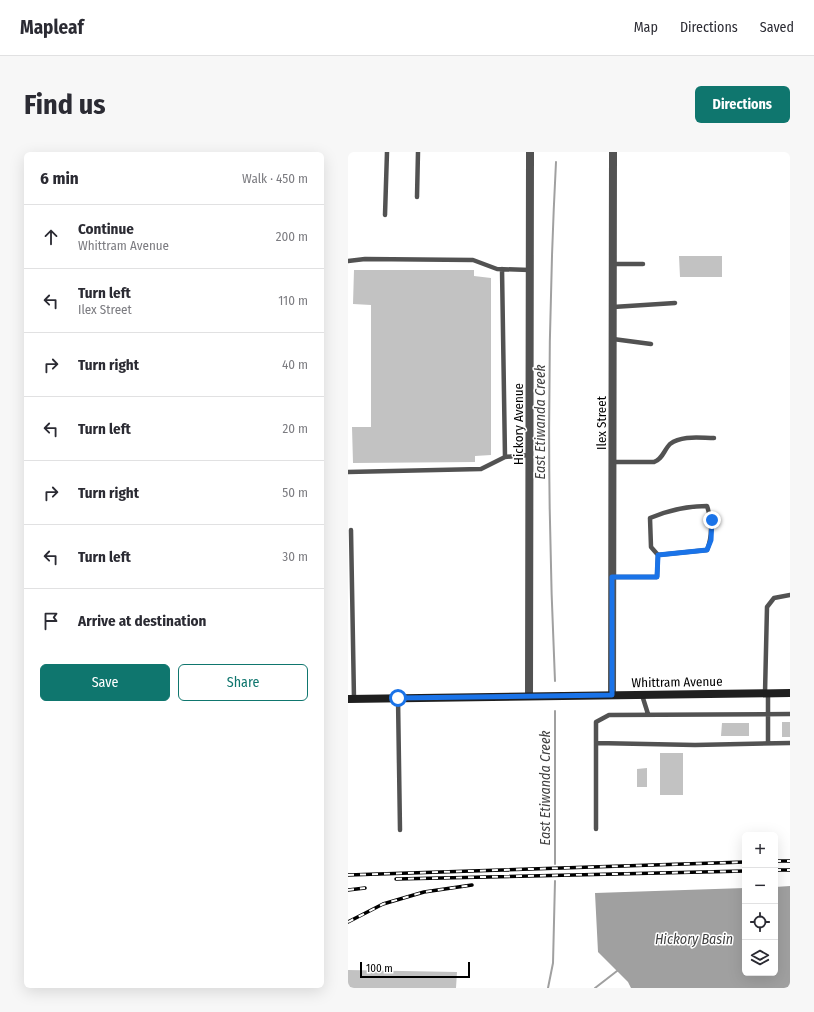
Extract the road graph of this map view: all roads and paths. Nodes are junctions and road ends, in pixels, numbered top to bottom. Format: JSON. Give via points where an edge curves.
{"nodes":[{"id":1,"x":387,"y":152,"type":"edge"},
{"id":2,"x":418,"y":152,"type":"edge"},
{"id":3,"x":530,"y":152,"type":"edge"},
{"id":4,"x":613,"y":152,"type":"edge"},
{"id":5,"x":417,"y":197,"type":"dead end"},
{"id":6,"x":385,"y":215,"type":"dead end"},
{"id":7,"x":348,"y":261,"type":"edge"},
{"id":8,"x":613,"y":264,"type":"junction"},
{"id":9,"x":643,"y":264,"type":"dead end"},
{"id":10,"x":502,"y":269,"type":"junction"},
{"id":11,"x":530,"y":270,"type":"junction"},
{"id":12,"x":675,"y":303,"type":"dead end"},
{"id":13,"x":613,"y":307,"type":"junction"},
{"id":14,"x":613,"y":339,"type":"junction"},
{"id":15,"x":651,"y":344,"type":"dead end"},
{"id":16,"x":714,"y":438,"type":"dead end"},
{"id":17,"x":530,"y":455,"type":"junction"},
{"id":18,"x":505,"y":457,"type":"junction"},
{"id":19,"x":612,"y":462,"type":"junction"},
{"id":20,"x":348,"y":472,"type":"edge"},
{"id":21,"x":351,"y":530,"type":"dead end"},
{"id":22,"x":658,"y":555,"type":"junction"},
{"id":23,"x":612,"y":577,"type":"junction"},
{"id":24,"x":790,"y":595,"type":"edge"},
{"id":25,"x":767,"y":693,"type":"junction"},
{"id":26,"x":790,"y":693,"type":"edge"},
{"id":27,"x":612,"y":695,"type":"junction"},
{"id":28,"x":642,"y":695,"type":"junction"},
{"id":29,"x":529,"y":696,"type":"junction"},
{"id":30,"x":398,"y":698,"type":"junction"},
{"id":31,"x":351,"y":699,"type":"edge"},
{"id":32,"x":648,"y":714,"type":"junction"},
{"id":33,"x":769,"y":714,"type":"junction"},
{"id":34,"x":790,"y":714,"type":"edge"},
{"id":35,"x":596,"y":743,"type":"junction"},
{"id":36,"x":768,"y":743,"type":"junction"},
{"id":37,"x":790,"y":743,"type":"edge"},
{"id":38,"x":596,"y":829,"type":"dead end"},
{"id":39,"x":400,"y":830,"type":"dead end"}],
"edges":[{"from":1,"to":6,"type":"lane"},
{"from":2,"to":5,"type":"lane"},
{"from":3,"to":11,"type":"street","name":"Hickory Avenue"},
{"from":4,"to":8,"type":"street","name":"Ilex Street"},
{"from":7,"to":10,"type":"lane","via":[[472,260]]},
{"from":8,"to":9,"type":"lane"},
{"from":8,"to":13,"type":"street","name":"Ilex Street"},
{"from":10,"to":11,"type":"lane"},
{"from":10,"to":18,"type":"lane"},
{"from":11,"to":17,"type":"street","name":"Hickory Avenue"},
{"from":12,"to":13,"type":"lane"},
{"from":13,"to":14,"type":"street","name":"Ilex Street"},
{"from":14,"to":15,"type":"lane"},
{"from":14,"to":19,"type":"street","name":"Ilex Street"},
{"from":16,"to":19,"type":"lane","via":[[688,438],[675,442],[654,462]]},
{"from":17,"to":18,"type":"lane"},
{"from":17,"to":29,"type":"street","name":"Hickory Avenue"},
{"from":18,"to":20,"type":"lane","via":[[481,469]]},
{"from":19,"to":23,"type":"street","name":"Ilex Street"},
{"from":21,"to":31,"type":"lane"},
{"from":22,"to":22,"type":"lane","via":[[651,547],[650,518],[668,510],[687,506],[707,506],[712,520],[711,540],[707,550]]},
{"from":22,"to":23,"type":"lane","via":[[657,577]]},
{"from":23,"to":27,"type":"street","name":"Ilex Street"},
{"from":24,"to":25,"type":"lane","via":[[774,598],[767,607]]},
{"from":25,"to":26,"type":"street","name":"Whittram Avenue"},
{"from":25,"to":28,"type":"street","name":"Whittram Avenue"},
{"from":25,"to":33,"type":"lane"},
{"from":27,"to":28,"type":"street","name":"Whittram Avenue"},
{"from":27,"to":29,"type":"street","name":"Whittram Avenue"},
{"from":28,"to":32,"type":"lane"},
{"from":29,"to":30,"type":"street","name":"Whittram Avenue"},
{"from":30,"to":31,"type":"street","name":"Whittram Avenue"},
{"from":30,"to":39,"type":"lane"},
{"from":32,"to":33,"type":"lane"},
{"from":32,"to":35,"type":"lane","via":[[604,716],[596,722]]},
{"from":33,"to":34,"type":"lane"},
{"from":33,"to":36,"type":"lane"},
{"from":35,"to":36,"type":"lane"},
{"from":35,"to":38,"type":"lane"},
{"from":36,"to":37,"type":"lane"}]}
